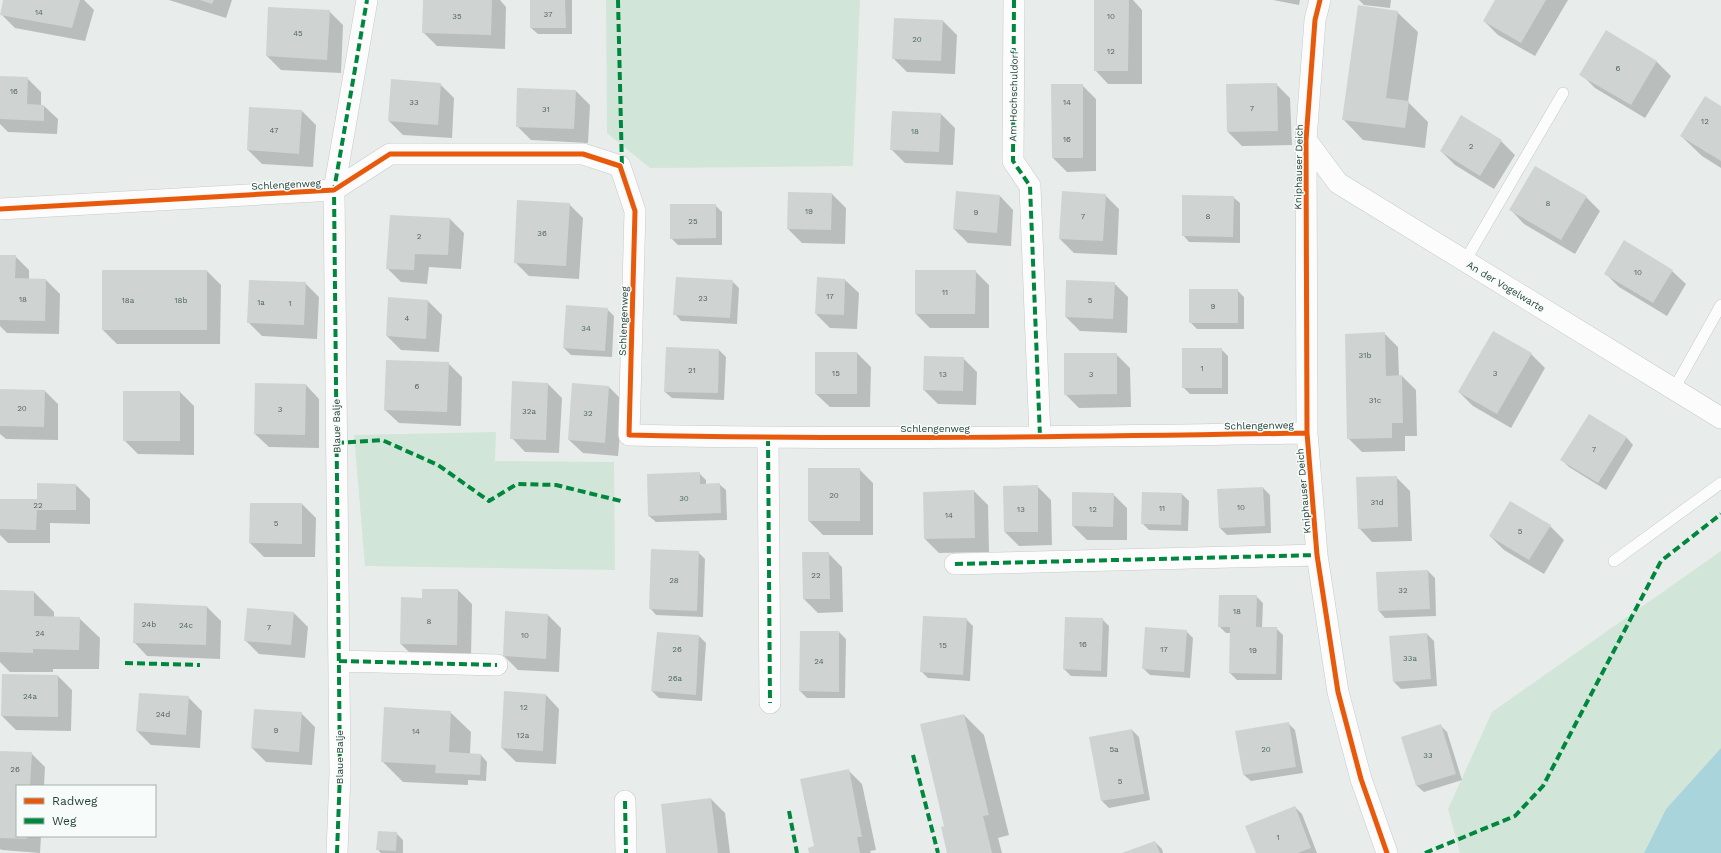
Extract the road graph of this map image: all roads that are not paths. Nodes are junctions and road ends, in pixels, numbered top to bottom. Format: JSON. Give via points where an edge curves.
{"nodes":[{"id":1,"x":367,"y":0,"type":"edge"},
{"id":2,"x":1014,"y":0,"type":"edge"},
{"id":3,"x":1320,"y":0,"type":"edge"},
{"id":4,"x":1563,"y":93,"type":"dead end"},
{"id":5,"x":1306,"y":140,"type":"junction"},
{"id":6,"x":334,"y":190,"type":"junction"},
{"id":7,"x":0,"y":209,"type":"edge"},
{"id":8,"x":1465,"y":261,"type":"junction"},
{"id":9,"x":1721,"y":305,"type":"edge"},
{"id":10,"x":1674,"y":389,"type":"junction"},
{"id":11,"x":1721,"y":418,"type":"edge"},
{"id":12,"x":1306,"y":433,"type":"junction"},
{"id":13,"x":1040,"y":437,"type":"junction"},
{"id":14,"x":768,"y":438,"type":"junction"},
{"id":15,"x":1721,"y":483,"type":"edge"},
{"id":16,"x":1317,"y":554,"type":"junction"},
{"id":17,"x":1614,"y":561,"type":"dead end"},
{"id":18,"x":955,"y":564,"type":"dead end"},
{"id":19,"x":339,"y":661,"type":"junction"},
{"id":20,"x":497,"y":665,"type":"dead end"},
{"id":21,"x":770,"y":703,"type":"dead end"},
{"id":22,"x":625,"y":801,"type":"dead end"},
{"id":23,"x":337,"y":853,"type":"edge"},
{"id":24,"x":626,"y":853,"type":"edge"},
{"id":25,"x":1386,"y":853,"type":"edge"}],
"edges":[{"from":1,"to":6,"type":"street","name":"Schlengenweg"},
{"from":2,"to":13,"type":"street","name":"Am Hochschuldorf","via":[[1013,161],[1030,186]]},
{"from":3,"to":5,"type":"street","name":"Kniphauser Deich","via":[[1315,20]]},
{"from":4,"to":8,"type":"lane"},
{"from":5,"to":8,"type":"street","name":"An der Vogelwarte","via":[[1338,183]]},
{"from":5,"to":12,"type":"street","name":"Kniphauser Deich"},
{"from":6,"to":7,"type":"street","name":"Schlengenweg"},
{"from":6,"to":14,"type":"street","name":"Schlengenweg","via":[[390,154],[583,154],[620,166],[635,211],[629,435]]},
{"from":6,"to":19,"type":"street","name":"Blaue Balje"},
{"from":8,"to":10,"type":"street","name":"An der Vogelwarte"},
{"from":9,"to":10,"type":"lane"},
{"from":10,"to":11,"type":"street","name":"An der Vogelwarte"},
{"from":12,"to":13,"type":"street","name":"Schlengenweg"},
{"from":12,"to":16,"type":"street","name":"Kniphauser Deich"},
{"from":13,"to":14,"type":"street","name":"Schlengenweg"},
{"from":14,"to":21,"type":"street"},
{"from":15,"to":17,"type":"lane"},
{"from":16,"to":18,"type":"street"},
{"from":16,"to":25,"type":"street","name":"Kniphauser Deich","via":[[1338,692],[1361,779]]},
{"from":19,"to":20,"type":"street"},
{"from":19,"to":23,"type":"street","name":"Blaue Balje","via":[[340,773]]},
{"from":22,"to":24,"type":"street"}]}
